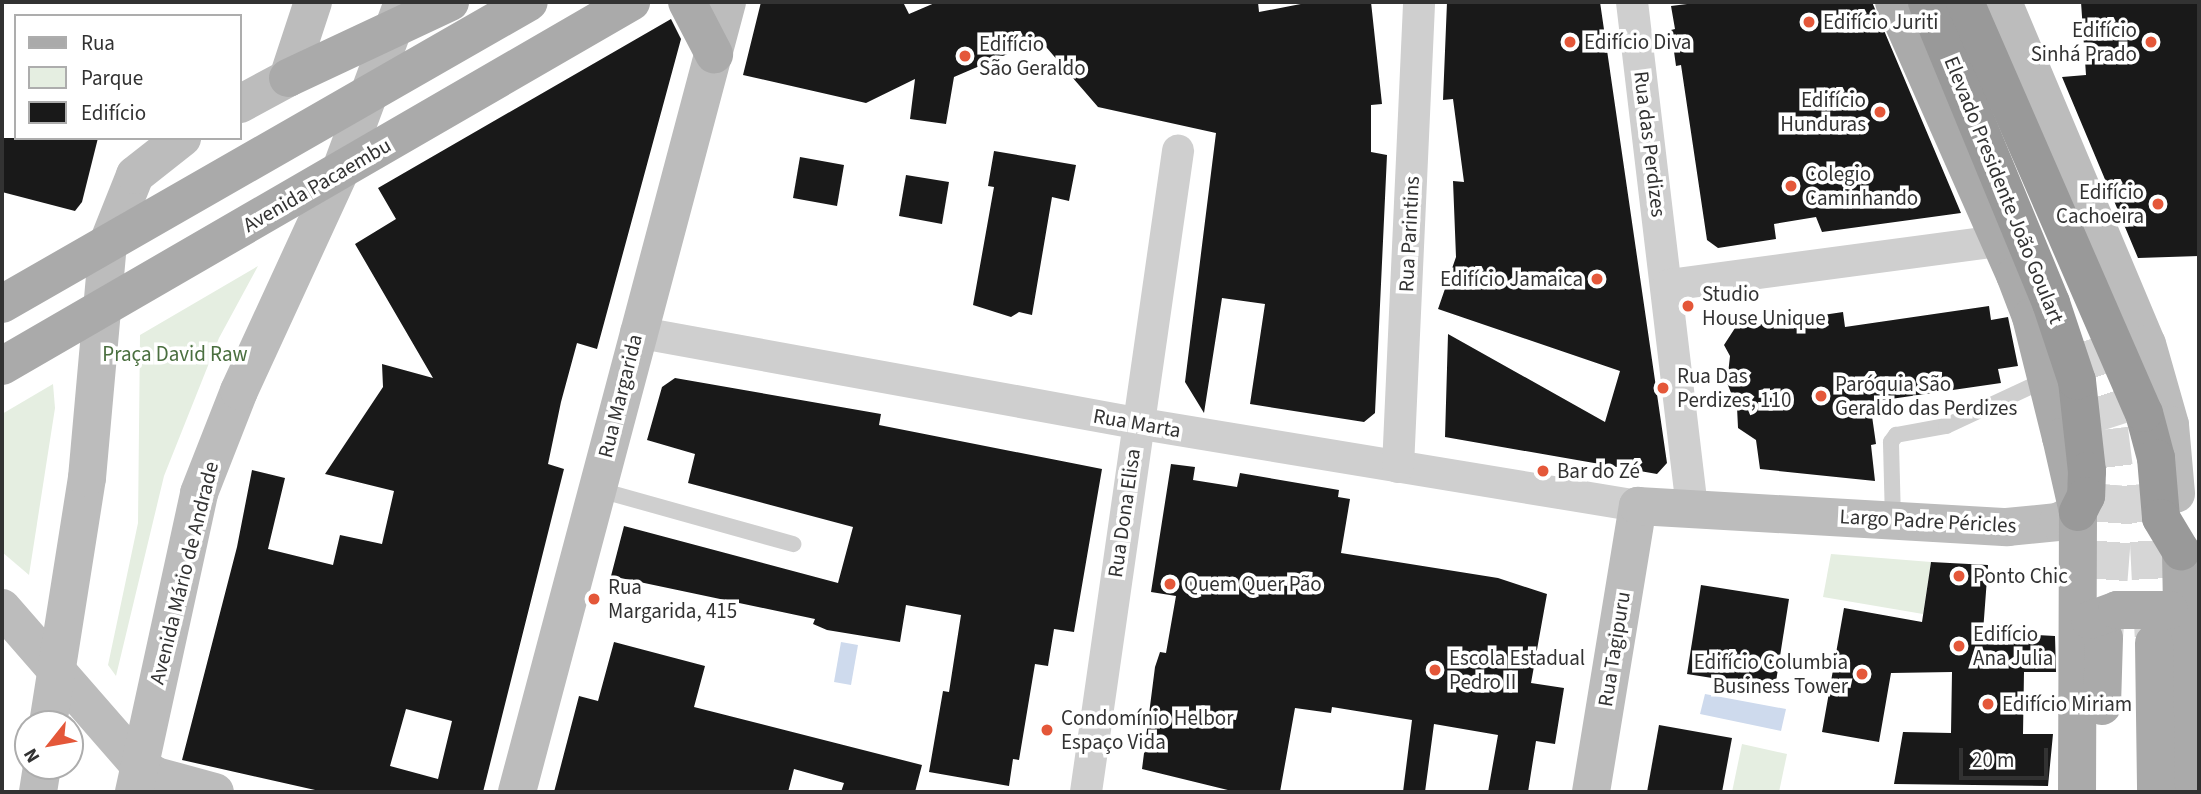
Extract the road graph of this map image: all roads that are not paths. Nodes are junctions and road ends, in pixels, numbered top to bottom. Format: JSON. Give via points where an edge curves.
{"nodes":[{"id":1,"x":313,"y":2,"type":"edge"},
{"id":2,"x":450,"y":2,"type":"edge"},
{"id":3,"x":529,"y":2,"type":"edge"},
{"id":4,"x":631,"y":2,"type":"edge"},
{"id":5,"x":687,"y":2,"type":"edge"},
{"id":6,"x":727,"y":2,"type":"edge"},
{"id":7,"x":1419,"y":2,"type":"edge"},
{"id":8,"x":1632,"y":2,"type":"edge"},
{"id":9,"x":1894,"y":2,"type":"edge"},
{"id":10,"x":1927,"y":2,"type":"edge"},
{"id":11,"x":1965,"y":2,"type":"edge"},
{"id":12,"x":2003,"y":2,"type":"edge"},
{"id":13,"x":399,"y":13,"type":"edge"},
{"id":14,"x":714,"y":54,"type":"junction"},
{"id":15,"x":288,"y":78,"type":"junction"},
{"id":16,"x":369,"y":94,"type":"junction"},
{"id":17,"x":242,"y":103,"type":"edge"},
{"id":18,"x":179,"y":140,"type":"edge"},
{"id":19,"x":1178,"y":151,"type":"dead end"},
{"id":20,"x":341,"y":169,"type":"junction"},
{"id":21,"x":1999,"y":241,"type":"junction"},
{"id":22,"x":108,"y":243,"type":"junction"},
{"id":23,"x":1669,"y":285,"type":"junction"},
{"id":24,"x":2,"y":304,"type":"edge"},
{"id":25,"x":99,"y":310,"type":"junction"},
{"id":26,"x":636,"y":332,"type":"junction"},
{"id":27,"x":2,"y":366,"type":"edge"},
{"id":28,"x":2062,"y":380,"type":"junction"},
{"id":29,"x":1136,"y":424,"type":"junction"},
{"id":30,"x":1398,"y":467,"type":"junction"},
{"id":31,"x":596,"y":489,"type":"junction"},
{"id":32,"x":1638,"y":506,"type":"junction"},
{"id":33,"x":1692,"y":508,"type":"junction"},
{"id":34,"x":2078,"y":512,"type":"junction"},
{"id":35,"x":1893,"y":520,"type":"junction"},
{"id":36,"x":793,"y":544,"type":"dead end"},
{"id":37,"x":2190,"y":552,"type":"edge"},
{"id":38,"x":2,"y":608,"type":"edge"},
{"id":39,"x":2169,"y":621,"type":"junction"},
{"id":40,"x":2090,"y":629,"type":"junction"},
{"id":41,"x":57,"y":670,"type":"junction"},
{"id":42,"x":50,"y":710,"type":"edge"},
{"id":43,"x":137,"y":778,"type":"edge"},
{"id":44,"x":215,"y":792,"type":"edge"},
{"id":45,"x":517,"y":792,"type":"edge"},
{"id":46,"x":1086,"y":792,"type":"edge"},
{"id":47,"x":1591,"y":792,"type":"edge"},
{"id":48,"x":2077,"y":792,"type":"edge"},
{"id":49,"x":2104,"y":792,"type":"edge"},
{"id":50,"x":2156,"y":792,"type":"edge"},
{"id":51,"x":2185,"y":792,"type":"edge"}],
"edges":[{"from":1,"to":15,"type":"street"},
{"from":2,"to":13,"type":"main road"},
{"from":3,"to":16,"type":"main road"},
{"from":4,"to":20,"type":"main road","name":"Avenida Pacaembu"},
{"from":5,"to":14,"type":"main road"},
{"from":6,"to":14,"type":"street","name":"Rua Margarida"},
{"from":7,"to":30,"type":"street","name":"Rua Parintins"},
{"from":8,"to":23,"type":"street","name":"Rua das Perdizes"},
{"from":9,"to":21,"type":"main road"},
{"from":10,"to":28,"type":"highway","name":"Elevado Presidente João Goulart","bridge":true,"via":[[2046,291]]},
{"from":11,"to":37,"type":"highway","name":"Elevado Presidente João Goulart","bridge":true,"via":[[2144,413],[2156,458],[2161,518]]},
{"from":12,"to":37,"type":"street","via":[[2161,388]]},
{"from":13,"to":15,"type":"main road"},
{"from":13,"to":16,"type":"street","name":"Avenida Mário de Andrade"},
{"from":14,"to":26,"type":"street","name":"Rua Margarida"},
{"from":15,"to":17,"type":"street"},
{"from":16,"to":20,"type":"street","name":"Avenida Mário de Andrade"},
{"from":16,"to":22,"type":"main road"},
{"from":18,"to":22,"type":"street","via":[[135,175]]},
{"from":19,"to":29,"type":"street","name":"Rua Dona Elisa"},
{"from":20,"to":25,"type":"main road","name":"Avenida Pacaembu"},
{"from":20,"to":43,"type":"street","name":"Avenida Mário de Andrade","via":[[239,391],[199,493]]},
{"from":21,"to":23,"type":"street"},
{"from":21,"to":28,"type":"main road"},
{"from":22,"to":24,"type":"main road"},
{"from":22,"to":25,"type":"street"},
{"from":23,"to":33,"type":"street"},
{"from":25,"to":27,"type":"main road","name":"Avenida Pacaembu"},
{"from":25,"to":41,"type":"street","via":[[87,478]]},
{"from":26,"to":29,"type":"street","name":"Rua Marta"},
{"from":26,"to":31,"type":"street","name":"Rua Margarida"},
{"from":28,"to":34,"type":"highway","name":"Elevado Presidente João Goulart","via":[[2087,471],[2086,496]]},
{"from":28,"to":35,"type":"lane","via":[[1946,426],[1896,435],[1891,442]]},
{"from":29,"to":30,"type":"street","name":"Rua Marta"},
{"from":29,"to":46,"type":"street","name":"Rua Dona Elisa"},
{"from":30,"to":32,"type":"street","name":"Rua Marta"},
{"from":31,"to":36,"type":"lane"},
{"from":31,"to":45,"type":"street","name":"Rua Margarida"},
{"from":32,"to":33,"type":"street","name":"Largo Padre Péricles"},
{"from":32,"to":47,"type":"street","name":"Rua Tagipuru"},
{"from":33,"to":35,"type":"street","name":"Largo Padre Péricles"},
{"from":34,"to":35,"type":"street","name":"Largo Padre Péricles","via":[[2058,522],[2007,527]]},
{"from":34,"to":40,"type":"main road"},
{"from":37,"to":39,"type":"main road"},
{"from":38,"to":41,"type":"street"},
{"from":39,"to":40,"type":"main road","bridge":true,"via":[[2117,610]]},
{"from":39,"to":50,"type":"main road"},
{"from":39,"to":51,"type":"main road"},
{"from":40,"to":48,"type":"main road"},
{"from":40,"to":49,"type":"main road"},
{"from":41,"to":42,"type":"street"},
{"from":41,"to":43,"type":"street"},
{"from":43,"to":44,"type":"street","via":[[156,776]]}]}
